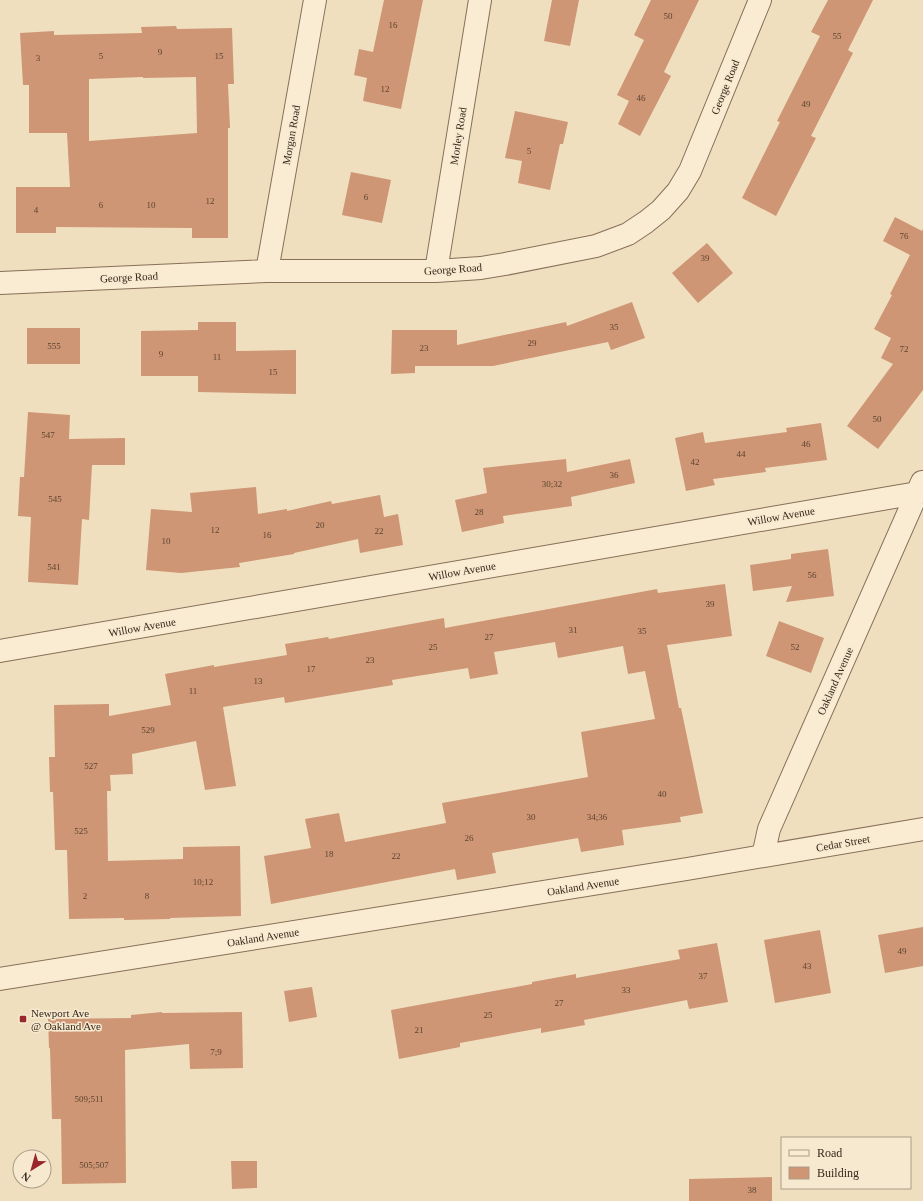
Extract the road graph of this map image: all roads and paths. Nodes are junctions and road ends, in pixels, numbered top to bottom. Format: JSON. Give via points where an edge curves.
{"nodes":[{"id":1,"x":315,"y":0,"type":"edge"},
{"id":2,"x":480,"y":0,"type":"edge"},
{"id":3,"x":760,"y":0,"type":"edge"},
{"id":4,"x":267,"y":271,"type":"junction"},
{"id":5,"x":436,"y":271,"type":"junction"},
{"id":6,"x":0,"y":283,"type":"edge"},
{"id":7,"x":921,"y":488,"type":"edge"},
{"id":8,"x":0,"y":651,"type":"edge"},
{"id":9,"x":923,"y":829,"type":"edge"},
{"id":10,"x":763,"y":856,"type":"junction"},
{"id":11,"x":0,"y":979,"type":"edge"}],
"edges":[{"from":1,"to":4,"type":"street","name":"Morgan Road"},
{"from":2,"to":5,"type":"street","name":"Morley Road"},
{"from":3,"to":5,"type":"street","name":"George Road","via":[[690,171],[678,191],[661,210],[628,234],[596,246],[480,268]]},
{"from":4,"to":5,"type":"street","name":"George Road"},
{"from":4,"to":6,"type":"street","name":"George Road"},
{"from":7,"to":8,"type":"street","name":"Willow Avenue"},
{"from":7,"to":10,"type":"street","name":"Oakland Avenue","via":[[769,829]]},
{"from":9,"to":10,"type":"street","name":"Cedar Street"},
{"from":10,"to":11,"type":"street","name":"Oakland Avenue"}]}
